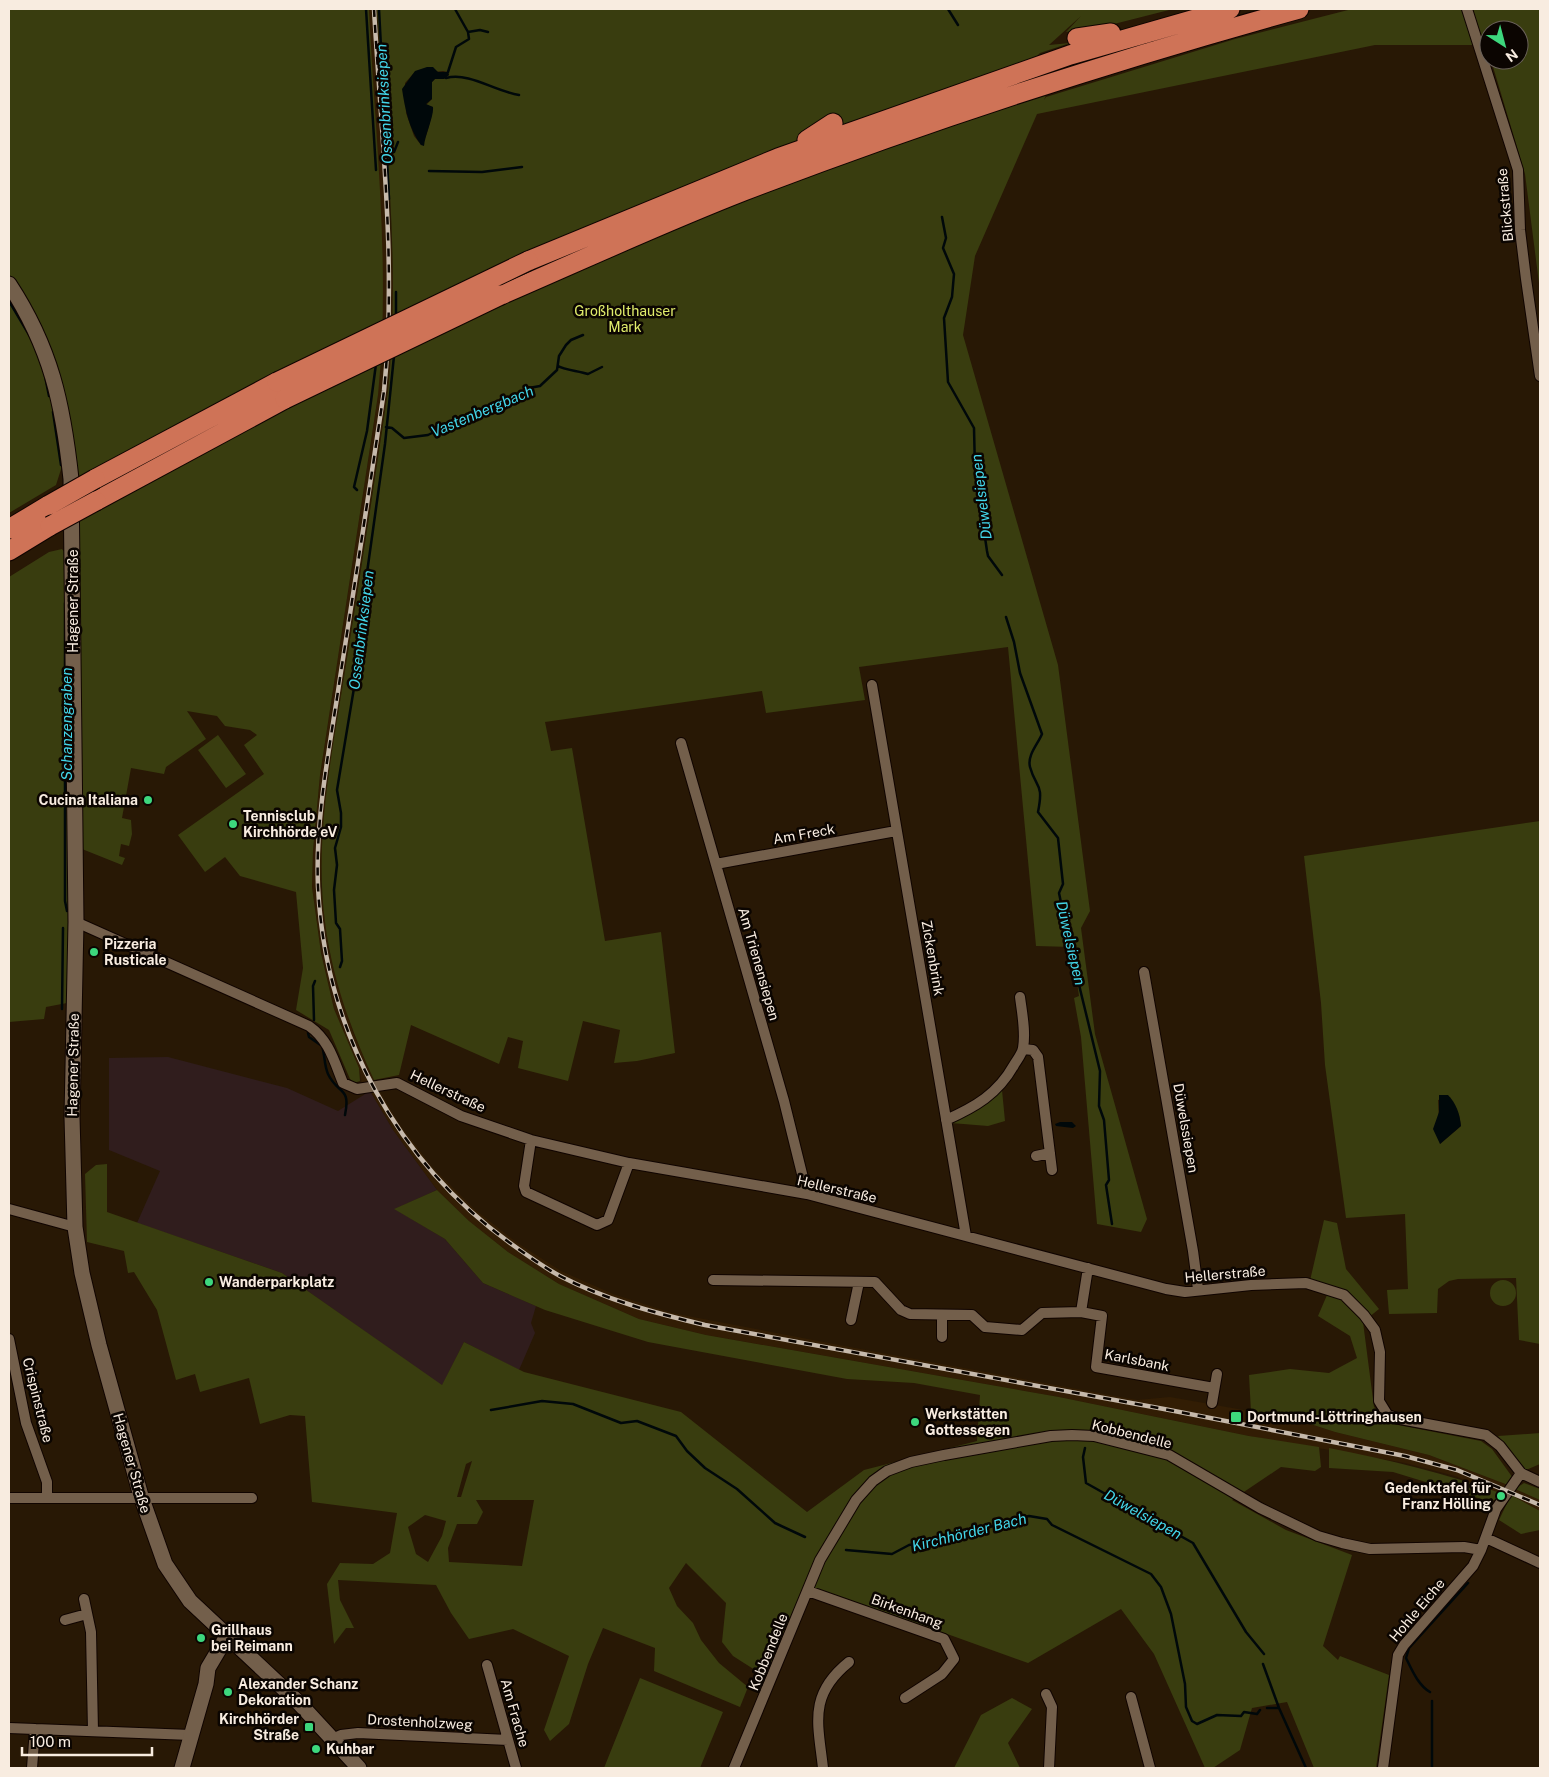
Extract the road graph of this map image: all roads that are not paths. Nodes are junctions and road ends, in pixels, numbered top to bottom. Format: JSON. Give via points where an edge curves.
{"nodes":[{"id":1,"x":1230,"y":9,"type":"edge"},
{"id":2,"x":1299,"y":9,"type":"edge"},
{"id":3,"x":1467,"y":9,"type":"edge"},
{"id":4,"x":1178,"y":22,"type":"junction"},
{"id":5,"x":1077,"y":38,"type":"dead end"},
{"id":6,"x":1110,"y":65,"type":"junction"},
{"id":7,"x":1054,"y":90,"type":"dead end"},
{"id":8,"x":833,"y":123,"type":"dead end"},
{"id":9,"x":778,"y":158,"type":"junction"},
{"id":10,"x":781,"y":187,"type":"dead end"},
{"id":11,"x":742,"y":192,"type":"junction"},
{"id":12,"x":9,"y":284,"type":"edge"},
{"id":13,"x":1540,"y":376,"type":"edge"},
{"id":14,"x":9,"y":530,"type":"edge"},
{"id":15,"x":9,"y":550,"type":"edge"},
{"id":16,"x":872,"y":685,"type":"dead end"},
{"id":17,"x":681,"y":743,"type":"dead end"},
{"id":18,"x":896,"y":831,"type":"junction"},
{"id":19,"x":716,"y":864,"type":"junction"},
{"id":20,"x":76,"y":922,"type":"junction"},
{"id":21,"x":1144,"y":972,"type":"dead end"},
{"id":22,"x":1020,"y":997,"type":"dead end"},
{"id":23,"x":1023,"y":1049,"type":"junction"},
{"id":24,"x":946,"y":1120,"type":"junction"},
{"id":25,"x":531,"y":1140,"type":"junction"},
{"id":26,"x":1050,"y":1153,"type":"junction"},
{"id":27,"x":1036,"y":1156,"type":"dead end"},
{"id":28,"x":629,"y":1163,"type":"junction"},
{"id":29,"x":1052,"y":1170,"type":"dead end"},
{"id":30,"x":807,"y":1194,"type":"junction"},
{"id":31,"x":9,"y":1209,"type":"edge"},
{"id":32,"x":75,"y":1227,"type":"junction"},
{"id":33,"x":966,"y":1236,"type":"junction"},
{"id":34,"x":1088,"y":1268,"type":"junction"},
{"id":35,"x":713,"y":1280,"type":"dead end"},
{"id":36,"x":859,"y":1282,"type":"junction"},
{"id":37,"x":1198,"y":1289,"type":"junction"},
{"id":38,"x":1081,"y":1312,"type":"junction"},
{"id":39,"x":942,"y":1315,"type":"junction"},
{"id":40,"x":851,"y":1320,"type":"dead end"},
{"id":41,"x":942,"y":1337,"type":"dead end"},
{"id":42,"x":9,"y":1339,"type":"edge"},
{"id":43,"x":1217,"y":1374,"type":"dead end"},
{"id":44,"x":1214,"y":1388,"type":"junction"},
{"id":45,"x":1212,"y":1403,"type":"dead end"},
{"id":46,"x":1521,"y":1473,"type":"junction"},
{"id":47,"x":1540,"y":1482,"type":"edge"},
{"id":48,"x":141,"y":1496,"type":"junction"},
{"id":49,"x":47,"y":1497,"type":"junction"},
{"id":50,"x":9,"y":1498,"type":"edge"},
{"id":51,"x":252,"y":1498,"type":"dead end"},
{"id":52,"x":1486,"y":1538,"type":"junction"},
{"id":53,"x":1481,"y":1550,"type":"junction"},
{"id":54,"x":1540,"y":1563,"type":"edge"},
{"id":55,"x":808,"y":1591,"type":"junction"},
{"id":56,"x":84,"y":1599,"type":"dead end"},
{"id":57,"x":87,"y":1614,"type":"junction"},
{"id":58,"x":65,"y":1620,"type":"dead end"},
{"id":59,"x":231,"y":1640,"type":"junction"},
{"id":60,"x":849,"y":1662,"type":"dead end"},
{"id":61,"x":487,"y":1665,"type":"dead end"},
{"id":62,"x":1046,"y":1694,"type":"dead end"},
{"id":63,"x":1131,"y":1697,"type":"dead end"},
{"id":64,"x":905,"y":1698,"type":"dead end"},
{"id":65,"x":9,"y":1728,"type":"edge"},
{"id":66,"x":35,"y":1730,"type":"junction"},
{"id":67,"x":93,"y":1731,"type":"junction"},
{"id":68,"x":191,"y":1735,"type":"junction"},
{"id":69,"x":332,"y":1739,"type":"junction"},
{"id":70,"x":508,"y":1740,"type":"junction"},
{"id":71,"x":32,"y":1768,"type":"edge"},
{"id":72,"x":182,"y":1768,"type":"edge"},
{"id":73,"x":359,"y":1768,"type":"edge"},
{"id":74,"x":516,"y":1768,"type":"edge"},
{"id":75,"x":734,"y":1768,"type":"edge"},
{"id":76,"x":822,"y":1768,"type":"edge"},
{"id":77,"x":1049,"y":1768,"type":"edge"},
{"id":78,"x":1150,"y":1768,"type":"edge"},
{"id":79,"x":1383,"y":1768,"type":"edge"}],
"edges":[{"from":1,"to":4,"type":"highway"},
{"from":2,"to":6,"type":"highway"},
{"from":3,"to":13,"type":"street","name":"Blickstraße","via":[[1518,170],[1520,230]]},
{"from":4,"to":5,"type":"highway"},
{"from":4,"to":9,"type":"highway","via":[[1051,62]]},
{"from":6,"to":7,"type":"highway"},
{"from":6,"to":11,"type":"highway","via":[[916,127]]},
{"from":8,"to":9,"type":"highway"},
{"from":9,"to":14,"type":"highway","bridge":true,"via":[[528,261],[277,382],[95,479]]},
{"from":10,"to":11,"type":"highway"},
{"from":11,"to":15,"type":"highway","bridge":true,"via":[[448,319],[285,399]]},
{"from":12,"to":20,"type":"main road","name":"Hagener Straße","via":[[33,324],[50,362],[66,435],[71,479]]},
{"from":16,"to":18,"type":"street","name":"Zickenbrink"},
{"from":17,"to":19,"type":"street","name":"Am Trienensiepen"},
{"from":18,"to":19,"type":"street","name":"Am Freck"},
{"from":18,"to":24,"type":"street","name":"Zickenbrink"},
{"from":19,"to":30,"type":"street","name":"Am Trienensiepen","via":[[784,1101]]},
{"from":20,"to":25,"type":"street","name":"Hellerstraße","via":[[309,1026],[325,1040],[344,1083],[352,1087],[362,1089],[397,1083],[461,1116]]},
{"from":20,"to":32,"type":"main road","name":"Hagener Straße","via":[[72,1117]]},
{"from":21,"to":37,"type":"street","name":"Düwelssiepen"},
{"from":22,"to":23,"type":"street"},
{"from":23,"to":24,"type":"street","via":[[1007,1078],[993,1094],[970,1110]]},
{"from":23,"to":26,"type":"street","via":[[1033,1050],[1038,1057]]},
{"from":24,"to":33,"type":"street","name":"Zickenbrink"},
{"from":25,"to":28,"type":"street","name":"Hellerstraße"},
{"from":25,"to":28,"type":"street","via":[[524,1186],[526,1192],[597,1225],[608,1220]]},
{"from":26,"to":27,"type":"street"},
{"from":26,"to":29,"type":"street"},
{"from":28,"to":30,"type":"street","name":"Hellerstraße"},
{"from":30,"to":33,"type":"street","name":"Hellerstraße"},
{"from":31,"to":32,"type":"street"},
{"from":32,"to":48,"type":"main road","name":"Hagener Straße","via":[[99,1345]]},
{"from":33,"to":34,"type":"street","name":"Hellerstraße"},
{"from":34,"to":37,"type":"street","name":"Hellerstraße","via":[[1177,1292]]},
{"from":34,"to":38,"type":"street"},
{"from":35,"to":36,"type":"street","name":"Karlsbank"},
{"from":36,"to":39,"type":"street","name":"Karlsbank","via":[[875,1282],[901,1310],[910,1314]]},
{"from":36,"to":40,"type":"street"},
{"from":37,"to":46,"type":"street","name":"Hellerstraße","via":[[1306,1283],[1344,1295],[1375,1330],[1380,1352],[1379,1402],[1387,1414],[1486,1434]]},
{"from":38,"to":39,"type":"street","name":"Karlsbank","via":[[1042,1313],[1022,1330],[986,1327],[972,1315]]},
{"from":38,"to":44,"type":"street","name":"Karlsbank","via":[[1102,1316],[1096,1367]]},
{"from":39,"to":41,"type":"street"},
{"from":42,"to":49,"type":"street","name":"Crispinstraße","via":[[26,1423],[47,1482]]},
{"from":43,"to":44,"type":"street"},
{"from":44,"to":45,"type":"street"},
{"from":46,"to":47,"type":"street","name":"Hellerstraße"},
{"from":46,"to":52,"type":"street","name":"Hohle Eiche","via":[[1496,1509]]},
{"from":48,"to":49,"type":"street","via":[[128,1499]]},
{"from":48,"to":51,"type":"street"},
{"from":48,"to":59,"type":"main road","name":"Hagener Straße","via":[[161,1556],[179,1588]]},
{"from":49,"to":50,"type":"street"},
{"from":52,"to":53,"type":"street","name":"Hohle Eiche"},
{"from":52,"to":54,"type":"street"},
{"from":53,"to":55,"type":"street","name":"Kobbendelle","via":[[1464,1547],[1370,1549],[1342,1543],[1318,1536],[1260,1508],[1169,1455],[1094,1436],[1051,1436],[910,1462],[887,1471],[856,1500],[820,1560]]},
{"from":53,"to":79,"type":"street","name":"Hohle Eiche","via":[[1473,1566],[1398,1655]]},
{"from":55,"to":64,"type":"street","name":"Birkenhang","via":[[944,1639],[954,1660],[942,1674]]},
{"from":55,"to":75,"type":"street","name":"Kobbendelle"},
{"from":56,"to":57,"type":"street"},
{"from":57,"to":58,"type":"street"},
{"from":57,"to":67,"type":"street","via":[[91,1632]]},
{"from":59,"to":68,"type":"main road","via":[[212,1659]]},
{"from":59,"to":69,"type":"main road","name":"Hagener Straße","via":[[299,1703]]},
{"from":60,"to":76,"type":"street","via":[[828,1684],[819,1707]]},
{"from":61,"to":70,"type":"street","name":"Am Frache"},
{"from":62,"to":77,"type":"street","via":[[1052,1707]]},
{"from":63,"to":78,"type":"street"},
{"from":65,"to":66,"type":"street"},
{"from":66,"to":67,"type":"street"},
{"from":66,"to":71,"type":"street"},
{"from":67,"to":68,"type":"street"},
{"from":68,"to":72,"type":"main road"},
{"from":69,"to":70,"type":"street","name":"Drostenholzweg","via":[[358,1733]]},
{"from":69,"to":73,"type":"main road","name":"Hagener Straße"},
{"from":70,"to":74,"type":"street","name":"Am Frache"}]}
